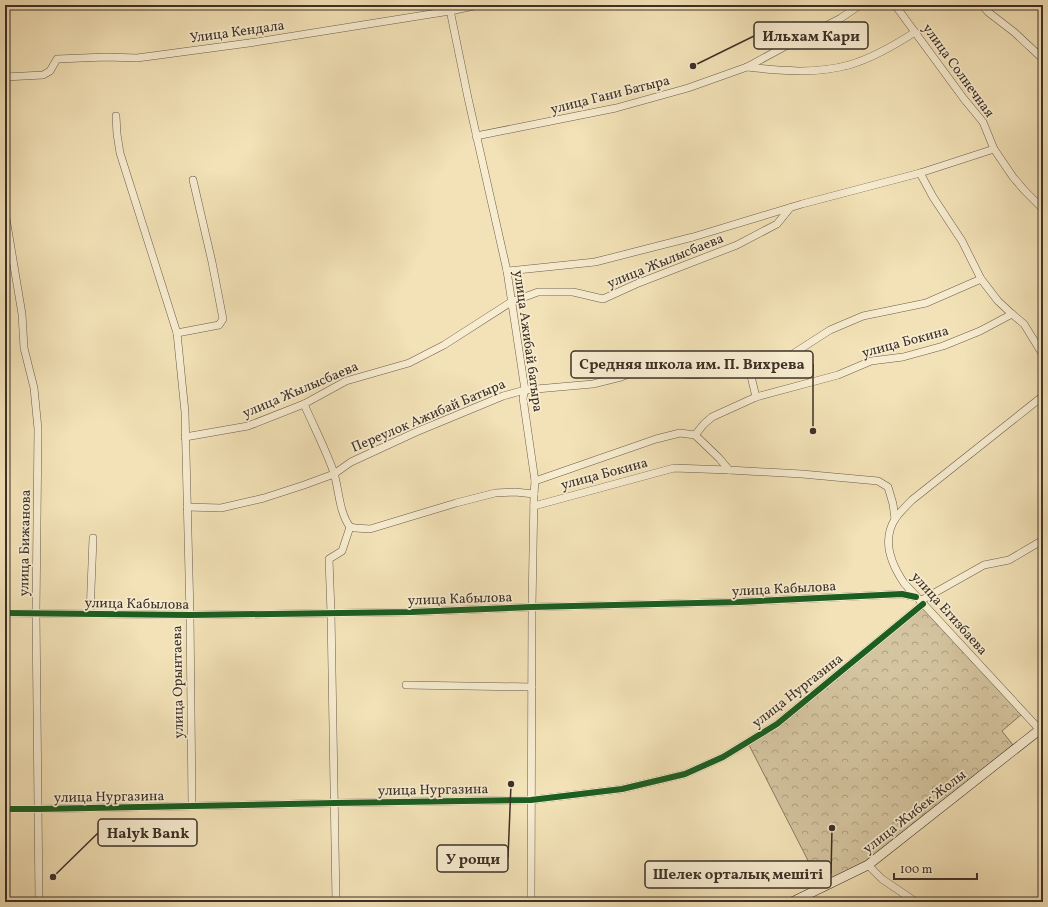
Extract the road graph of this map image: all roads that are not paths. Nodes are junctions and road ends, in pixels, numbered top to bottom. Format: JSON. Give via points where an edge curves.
{"nodes":[{"id":1,"x":479,"y":5,"type":"edge"},
{"id":2,"x":860,"y":5,"type":"edge"},
{"id":3,"x":895,"y":5,"type":"edge"},
{"id":4,"x":982,"y":5,"type":"edge"},
{"id":5,"x":450,"y":8,"type":"edge"},
{"id":6,"x":916,"y":32,"type":"junction"},
{"id":7,"x":1043,"y":59,"type":"edge"},
{"id":8,"x":747,"y":68,"type":"junction"},
{"id":9,"x":5,"y":77,"type":"edge"},
{"id":10,"x":116,"y":116,"type":"dead end"},
{"id":11,"x":476,"y":136,"type":"junction"},
{"id":12,"x":994,"y":149,"type":"junction"},
{"id":13,"x":920,"y":173,"type":"junction"},
{"id":14,"x":193,"y":180,"type":"dead end"},
{"id":15,"x":790,"y":208,"type":"junction"},
{"id":16,"x":1043,"y":209,"type":"edge"},
{"id":17,"x":5,"y":212,"type":"edge"},
{"id":18,"x":507,"y":271,"type":"junction"},
{"id":19,"x":981,"y":279,"type":"junction"},
{"id":20,"x":511,"y":302,"type":"junction"},
{"id":21,"x":1012,"y":314,"type":"junction"},
{"id":22,"x":177,"y":333,"type":"junction"},
{"id":23,"x":1043,"y":355,"type":"edge"},
{"id":24,"x":750,"y":372,"type":"junction"},
{"id":25,"x":525,"y":390,"type":"junction"},
{"id":26,"x":1043,"y":396,"type":"edge"},
{"id":27,"x":756,"y":397,"type":"junction"},
{"id":28,"x":304,"y":404,"type":"junction"},
{"id":29,"x":695,"y":435,"type":"junction"},
{"id":30,"x":185,"y":437,"type":"junction"},
{"id":31,"x":728,"y":470,"type":"junction"},
{"id":32,"x":334,"y":474,"type":"junction"},
{"id":33,"x":535,"y":481,"type":"junction"},
{"id":34,"x":534,"y":494,"type":"junction"},
{"id":35,"x":534,"y":506,"type":"junction"},
{"id":36,"x":187,"y":507,"type":"junction"},
{"id":37,"x":895,"y":519,"type":"junction"},
{"id":38,"x":350,"y":527,"type":"junction"},
{"id":39,"x":93,"y":538,"type":"dead end"},
{"id":40,"x":1043,"y":540,"type":"edge"},
{"id":41,"x":920,"y":601,"type":"junction"},
{"id":42,"x":532,"y":607,"type":"junction"},
{"id":43,"x":5,"y":613,"type":"edge"},
{"id":44,"x":36,"y":613,"type":"junction"},
{"id":45,"x":331,"y":613,"type":"junction"},
{"id":46,"x":90,"y":614,"type":"junction"},
{"id":47,"x":190,"y":615,"type":"junction"},
{"id":48,"x":406,"y":685,"type":"dead end"},
{"id":49,"x":532,"y":687,"type":"junction"},
{"id":50,"x":1041,"y":729,"type":"edge"},
{"id":51,"x":531,"y":800,"type":"junction"},
{"id":52,"x":335,"y":803,"type":"junction"},
{"id":53,"x":192,"y":806,"type":"junction"},
{"id":54,"x":5,"y":809,"type":"edge"},
{"id":55,"x":38,"y":809,"type":"junction"},
{"id":56,"x":868,"y":865,"type":"junction"},
{"id":57,"x":39,"y":902,"type":"edge"},
{"id":58,"x":336,"y":902,"type":"edge"},
{"id":59,"x":531,"y":902,"type":"edge"},
{"id":60,"x":792,"y":902,"type":"edge"},
{"id":61,"x":916,"y":902,"type":"edge"}],
"edges":[{"from":1,"to":5,"type":"street","name":"Улица Кендала"},
{"from":2,"to":8,"type":"street","name":"улица Гани Батыра","via":[[841,18]]},
{"from":3,"to":6,"type":"street","name":"улица Солнечная"},
{"from":4,"to":7,"type":"street"},
{"from":5,"to":9,"type":"street","name":"Улица Кендала","via":[[249,43],[145,57],[57,59],[50,71],[42,75]]},
{"from":5,"to":11,"type":"street","name":"улица Ажибай батыра"},
{"from":6,"to":8,"type":"street","name":"улица Гани Батыра","via":[[896,45],[836,68],[800,72]]},
{"from":6,"to":12,"type":"street","name":"улица Солнечная","via":[[983,122]]},
{"from":8,"to":11,"type":"street","name":"улица Гани Батыра","via":[[616,108]]},
{"from":10,"to":22,"type":"street","name":"улица Орынтаева","via":[[120,154]]},
{"from":11,"to":18,"type":"street","name":"улица Ажибай батыра"},
{"from":12,"to":13,"type":"street","name":"улица Жылысбаева"},
{"from":12,"to":16,"type":"street","name":"улица Солнечная","via":[[1013,177]]},
{"from":13,"to":15,"type":"street","name":"улица Жылысбаева"},
{"from":13,"to":19,"type":"street","via":[[962,241]]},
{"from":14,"to":22,"type":"street","via":[[223,319],[219,325]]},
{"from":15,"to":18,"type":"street","name":"улица Жылысбаева","via":[[693,237],[595,262]]},
{"from":15,"to":20,"type":"street","name":"улица Жылысбаева","via":[[777,224],[737,245],[603,299],[573,292],[538,292]]},
{"from":17,"to":44,"type":"street","name":"улица Бижанова","via":[[22,314],[24,348],[34,388],[38,429]]},
{"from":18,"to":20,"type":"street","name":"улица Ажибай батыра"},
{"from":19,"to":21,"type":"street"},
{"from":19,"to":24,"type":"street","via":[[926,303],[863,316],[830,330],[788,356]]},
{"from":20,"to":25,"type":"street","name":"улица Ажибай батыра"},
{"from":20,"to":28,"type":"street","name":"улица Жылысбаева","via":[[444,346],[409,363],[346,381]]},
{"from":21,"to":23,"type":"street","via":[[1024,324]]},
{"from":21,"to":27,"type":"street","name":"улица Бокина","via":[[943,346],[903,357],[871,361],[838,374]]},
{"from":22,"to":30,"type":"street","name":"улица Орынтаева"},
{"from":24,"to":25,"type":"street","name":"Переулок Ажибай Батыра","via":[[687,375],[654,365],[593,384]]},
{"from":24,"to":27,"type":"street"},
{"from":25,"to":32,"type":"street","name":"Переулок Ажибай Батыра","via":[[503,396],[416,432],[351,462]]},
{"from":25,"to":33,"type":"street","name":"улица Ажибай батыра"},
{"from":26,"to":37,"type":"street","name":"улица Егизбаева","via":[[912,500]]},
{"from":27,"to":29,"type":"street","name":"улица Бокина","via":[[712,417]]},
{"from":28,"to":30,"type":"street","name":"улица Жылысбаева","via":[[248,426]]},
{"from":28,"to":32,"type":"street"},
{"from":29,"to":31,"type":"street"},
{"from":29,"to":33,"type":"street","name":"улица Бокина","via":[[680,433],[656,439]]},
{"from":30,"to":36,"type":"street","name":"улица Орынтаева"},
{"from":31,"to":35,"type":"street","name":"улица Бокина","via":[[674,468]]},
{"from":31,"to":37,"type":"street","name":"улица Бокина","via":[[878,481],[888,487]]},
{"from":32,"to":36,"type":"street","name":"Переулок Ажибай Батыра","via":[[264,498],[221,508]]},
{"from":32,"to":38,"type":"street","via":[[346,522]]},
{"from":33,"to":34,"type":"street","name":"улица Ажибай батыра"},
{"from":34,"to":35,"type":"street","name":"улица Ажибай батыра"},
{"from":34,"to":38,"type":"street","via":[[495,494],[370,529]]},
{"from":35,"to":42,"type":"street","name":"улица Ажибай батыра"},
{"from":36,"to":47,"type":"street","name":"улица Орынтаева"},
{"from":37,"to":41,"type":"street","name":"улица Егизбаева","via":[[889,533],[891,559],[896,572]]},
{"from":38,"to":45,"type":"street","via":[[342,551],[329,559]]},
{"from":39,"to":46,"type":"street"},
{"from":40,"to":41,"type":"street","name":"улица Нургазина","via":[[1009,560],[984,565]]},
{"from":41,"to":42,"type":"street","name":"улица Кабылова","via":[[902,594],[739,602]]},
{"from":41,"to":50,"type":"street","name":"улица Егизбаева"},
{"from":41,"to":51,"type":"street","name":"улица Нургазина","via":[[777,724],[723,757],[685,774],[622,789]]},
{"from":42,"to":45,"type":"street","name":"улица Кабылова"},
{"from":42,"to":49,"type":"street","name":"улица Ажибай батыра"},
{"from":43,"to":44,"type":"street","name":"улица Кабылова"},
{"from":44,"to":46,"type":"street","name":"улица Кабылова"},
{"from":44,"to":55,"type":"street","name":"улица Бижанова"},
{"from":45,"to":47,"type":"street","name":"улица Кабылова"},
{"from":45,"to":52,"type":"street"},
{"from":46,"to":47,"type":"street","name":"улица Кабылова"},
{"from":47,"to":53,"type":"street","name":"улица Орынтаева"},
{"from":48,"to":49,"type":"street"},
{"from":49,"to":51,"type":"street","name":"улица Ажибай батыра"},
{"from":50,"to":56,"type":"main road","name":"улица Жибек Жолы"},
{"from":51,"to":52,"type":"street","name":"улица Нургазина"},
{"from":51,"to":59,"type":"street","name":"улица Ажибай батыра"},
{"from":52,"to":53,"type":"street","name":"улица Нургазина"},
{"from":52,"to":58,"type":"street"},
{"from":53,"to":55,"type":"street","name":"улица Нургазина"},
{"from":54,"to":55,"type":"street","name":"улица Нургазина"},
{"from":55,"to":57,"type":"street","name":"улица Бижанова"},
{"from":56,"to":60,"type":"main road","name":"улица Жибек Жолы"},
{"from":56,"to":61,"type":"street","via":[[882,879]]}]}
